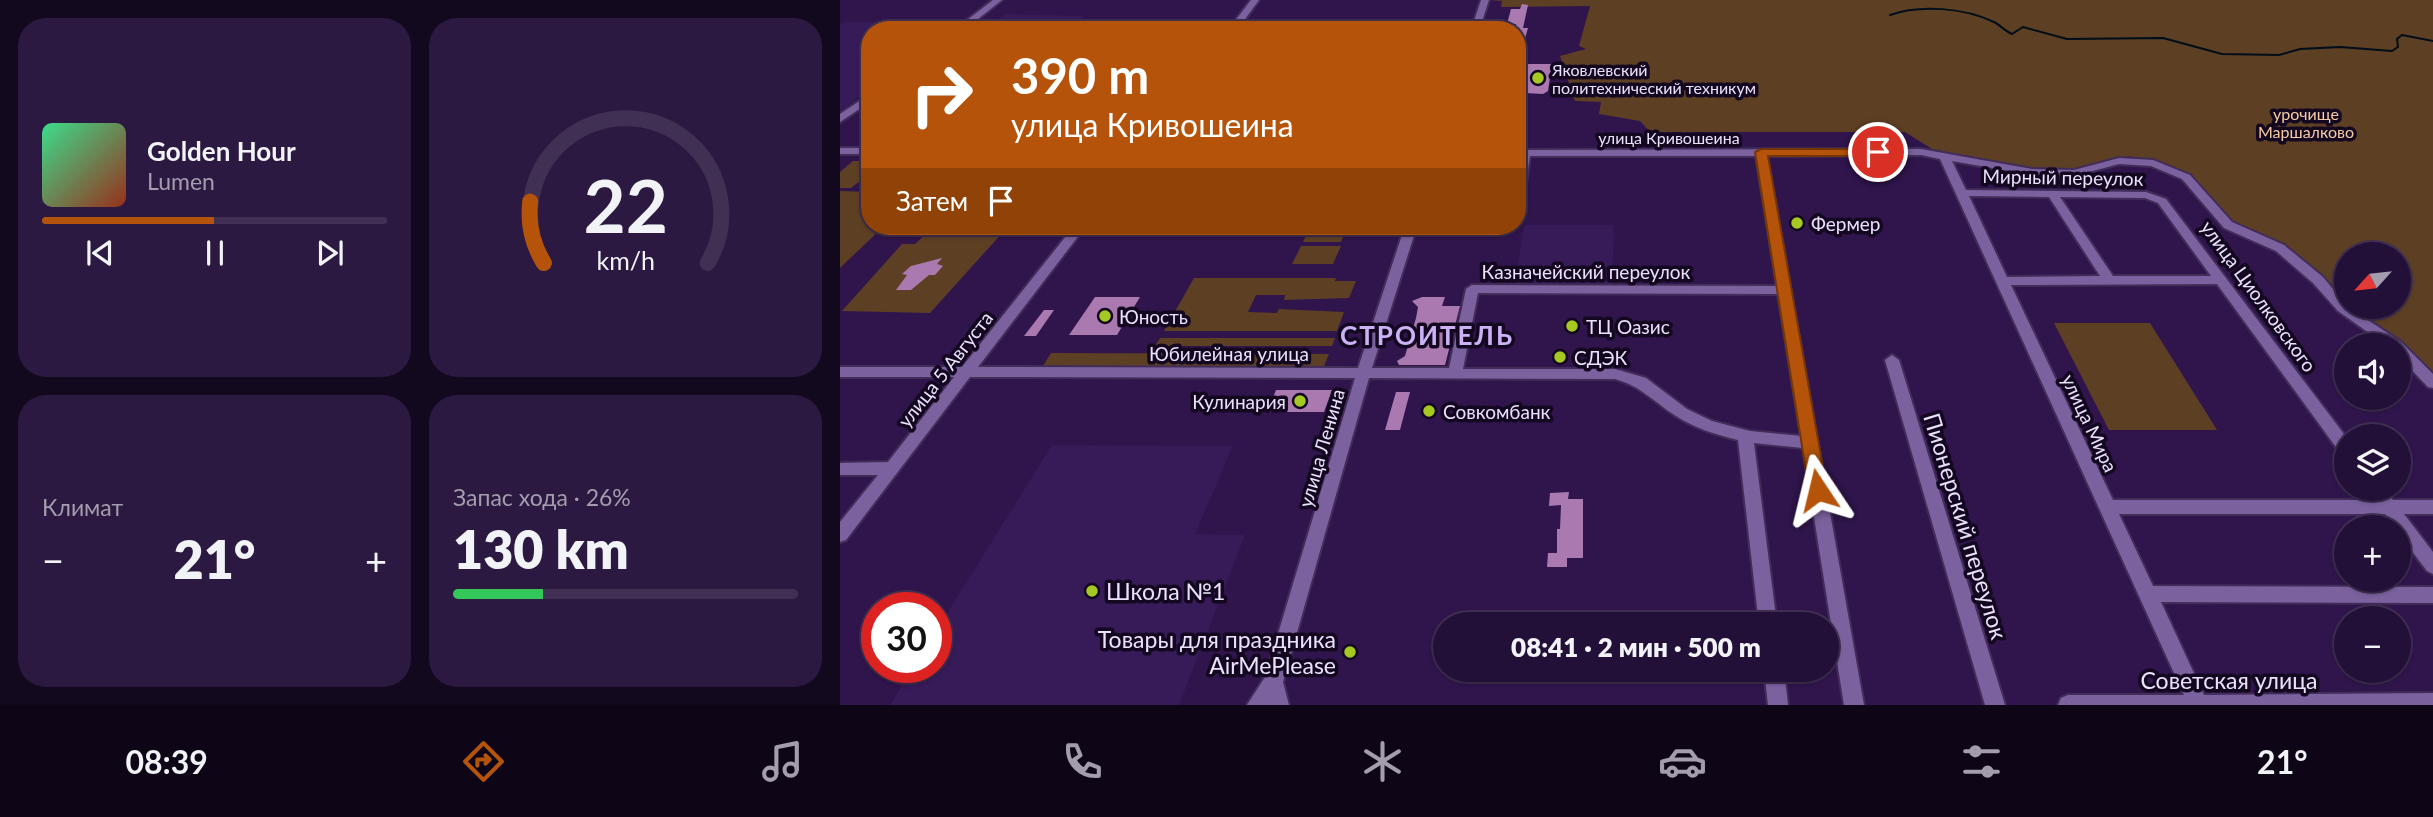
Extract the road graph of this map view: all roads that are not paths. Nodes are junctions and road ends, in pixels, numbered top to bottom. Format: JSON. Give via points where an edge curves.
{"nodes":[{"id":1,"x":998,"y":0,"type":"edge"},
{"id":2,"x":1255,"y":0,"type":"edge"},
{"id":3,"x":1485,"y":0,"type":"edge"},
{"id":4,"x":970,"y":21,"type":"edge"},
{"id":5,"x":1239,"y":21,"type":"edge"},
{"id":6,"x":1478,"y":21,"type":"edge"},
{"id":7,"x":861,"y":104,"type":"edge"},
{"id":8,"x":840,"y":119,"type":"edge"},
{"id":9,"x":840,"y":151,"type":"edge"},
{"id":10,"x":861,"y":151,"type":"edge"},
{"id":11,"x":1761,"y":152,"type":"junction"},
{"id":12,"x":1526,"y":153,"type":"edge"},
{"id":13,"x":1945,"y":157,"type":"junction"},
{"id":14,"x":1962,"y":193,"type":"junction"},
{"id":15,"x":2052,"y":194,"type":"junction"},
{"id":16,"x":2162,"y":201,"type":"joint"},
{"id":17,"x":1073,"y":235,"type":"edge"},
{"id":18,"x":1408,"y":235,"type":"edge"},
{"id":19,"x":2109,"y":280,"type":"junction"},
{"id":20,"x":2220,"y":280,"type":"junction"},
{"id":21,"x":2003,"y":281,"type":"junction"},
{"id":22,"x":1784,"y":290,"type":"junction"},
{"id":23,"x":2379,"y":333,"type":"edge"},
{"id":24,"x":1892,"y":360,"type":"dead end"},
{"id":25,"x":2411,"y":360,"type":"edge"},
{"id":26,"x":967,"y":371,"type":"junction"},
{"id":27,"x":840,"y":372,"type":"edge"},
{"id":28,"x":1364,"y":372,"type":"junction"},
{"id":29,"x":1455,"y":373,"type":"junction"},
{"id":30,"x":2433,"y":383,"type":"edge"},
{"id":31,"x":2334,"y":433,"type":"edge"},
{"id":32,"x":1745,"y":435,"type":"junction"},
{"id":33,"x":1810,"y":442,"type":"junction"},
{"id":34,"x":892,"y":468,"type":"junction"},
{"id":35,"x":840,"y":469,"type":"edge"},
{"id":36,"x":2385,"y":501,"type":"edge"},
{"id":37,"x":2108,"y":507,"type":"junction"},
{"id":38,"x":2389,"y":507,"type":"junction"},
{"id":39,"x":2433,"y":507,"type":"edge"},
{"id":40,"x":840,"y":535,"type":"edge"},
{"id":41,"x":2433,"y":566,"type":"edge"},
{"id":42,"x":2148,"y":594,"type":"junction"},
{"id":43,"x":2433,"y":595,"type":"edge"},
{"id":44,"x":1766,"y":612,"type":"edge"},
{"id":45,"x":1273,"y":682,"type":"junction"},
{"id":46,"x":1775,"y":682,"type":"edge"},
{"id":47,"x":2433,"y":703,"type":"edge"},
{"id":48,"x":1257,"y":705,"type":"edge"},
{"id":49,"x":1279,"y":705,"type":"edge"},
{"id":50,"x":1778,"y":705,"type":"edge"},
{"id":51,"x":1854,"y":705,"type":"edge"},
{"id":52,"x":1995,"y":705,"type":"edge"},
{"id":53,"x":2068,"y":705,"type":"edge"},
{"id":54,"x":2199,"y":705,"type":"edge"}],
"edges":[{"from":1,"to":4,"type":"street"},
{"from":2,"to":5,"type":"street"},
{"from":3,"to":6,"type":"street"},
{"from":7,"to":8,"type":"street"},
{"from":9,"to":10,"type":"street"},
{"from":11,"to":12,"type":"street","name":"улица Кривошеина"},
{"from":11,"to":13,"type":"street","name":"улица Кривошеина","via":[[1922,152]]},
{"from":11,"to":22,"type":"street"},
{"from":13,"to":14,"type":"street","name":"улица Мира"},
{"from":13,"to":23,"type":"street","name":"улица Кривошеина","via":[[2032,173],[2074,173],[2129,160],[2166,167],[2186,177],[2228,225],[2280,248],[2343,308]]},
{"from":14,"to":15,"type":"street","name":"Мирный переулок"},
{"from":14,"to":21,"type":"street","name":"улица Мира"},
{"from":15,"to":16,"type":"street","name":"Мирный переулок","via":[[2146,195]]},
{"from":15,"to":19,"type":"street"},
{"from":16,"to":20,"type":"street","name":"улица Циолковского"},
{"from":17,"to":26,"type":"street","name":"улица 5 Августа"},
{"from":18,"to":28,"type":"street","name":"улица Ленина"},
{"from":19,"to":20,"type":"street"},
{"from":19,"to":21,"type":"street"},
{"from":20,"to":31,"type":"street","name":"улица Циолковского"},
{"from":21,"to":37,"type":"street","name":"улица Мира"},
{"from":22,"to":29,"type":"street","name":"Казначейский переулок","via":[[1472,289]]},
{"from":22,"to":33,"type":"street"},
{"from":24,"to":52,"type":"street","name":"Пионерский переулок"},
{"from":25,"to":30,"type":"street","name":"улица Кривошеина"},
{"from":26,"to":27,"type":"street","name":"Юбилейная улица"},
{"from":26,"to":28,"type":"street","name":"Юбилейная улица"},
{"from":26,"to":34,"type":"street","name":"улица 5 Августа"},
{"from":28,"to":29,"type":"street","name":"Юбилейная улица"},
{"from":28,"to":45,"type":"street","name":"улица Ленина"},
{"from":29,"to":32,"type":"street","name":"Юбилейная улица","via":[[1637,378],[1694,420]]},
{"from":32,"to":33,"type":"street","name":"Юбилейная улица"},
{"from":32,"to":44,"type":"street"},
{"from":33,"to":51,"type":"street"},
{"from":34,"to":35,"type":"street"},
{"from":34,"to":40,"type":"street","name":"улица 5 Августа"},
{"from":36,"to":38,"type":"street"},
{"from":37,"to":38,"type":"street"},
{"from":37,"to":42,"type":"street","name":"улица Мира"},
{"from":38,"to":39,"type":"street"},
{"from":38,"to":41,"type":"street"},
{"from":42,"to":43,"type":"street"},
{"from":42,"to":54,"type":"street","name":"улица Мира"},
{"from":45,"to":48,"type":"street"},
{"from":45,"to":49,"type":"street"},
{"from":46,"to":50,"type":"street"},
{"from":47,"to":54,"type":"street","name":"Советская улица"},
{"from":53,"to":54,"type":"street","name":"Советская улица"}]}
